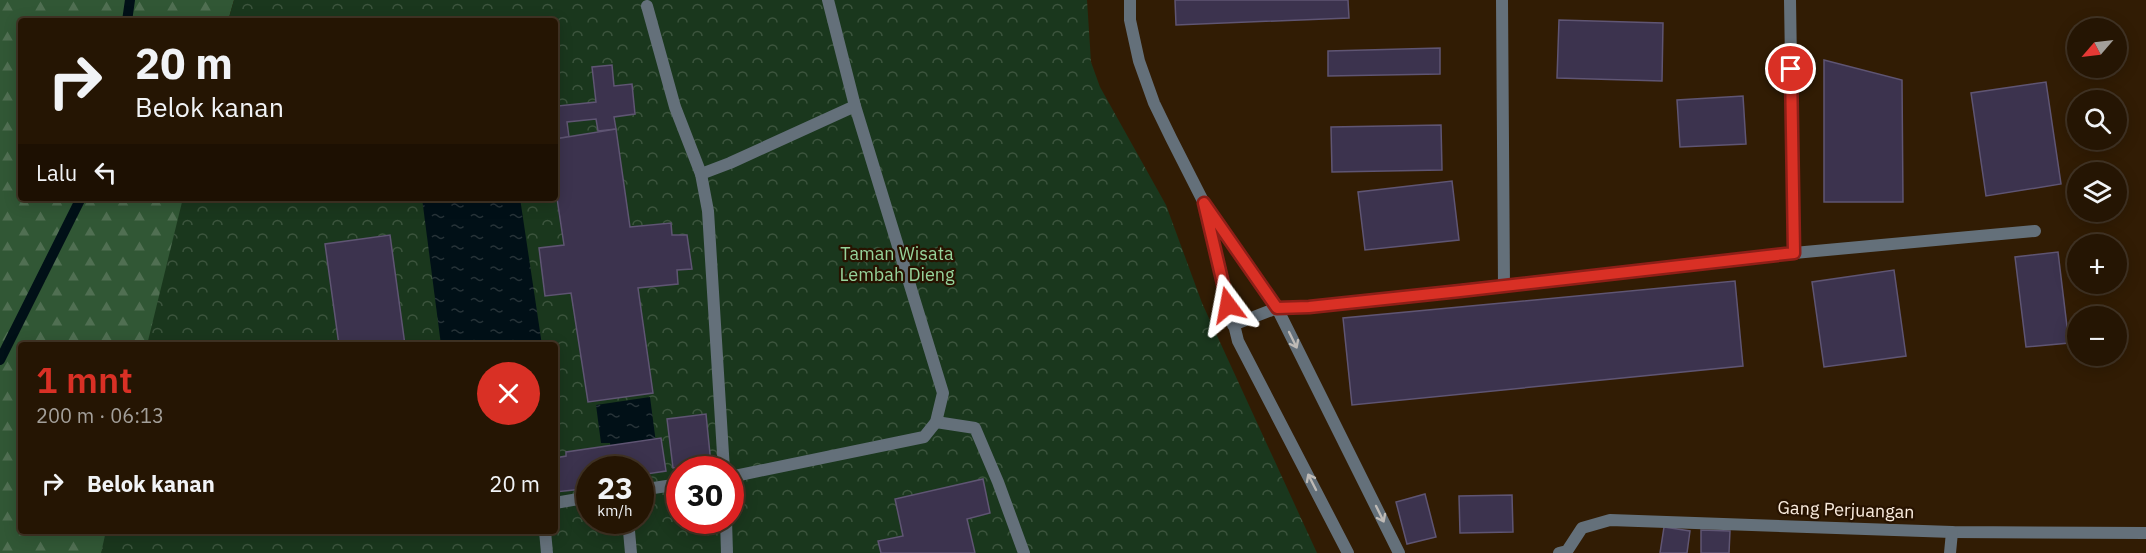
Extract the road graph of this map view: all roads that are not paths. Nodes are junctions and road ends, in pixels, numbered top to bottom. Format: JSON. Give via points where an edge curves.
{"nodes":[{"id":1,"x":828,"y":0,"type":"edge"},
{"id":2,"x":1130,"y":0,"type":"edge"},
{"id":3,"x":1502,"y":0,"type":"edge"},
{"id":4,"x":1790,"y":0,"type":"edge"},
{"id":5,"x":647,"y":6,"type":"dead end"},
{"id":6,"x":855,"y":106,"type":"junction"},
{"id":7,"x":701,"y":174,"type":"junction"},
{"id":8,"x":1204,"y":203,"type":"junction"},
{"id":9,"x":2035,"y":231,"type":"dead end"},
{"id":10,"x":1794,"y":253,"type":"junction"},
{"id":11,"x":1504,"y":287,"type":"junction"},
{"id":12,"x":1277,"y":308,"type":"junction"},
{"id":13,"x":1233,"y":325,"type":"junction"},
{"id":14,"x":936,"y":422,"type":"junction"},
{"id":15,"x":723,"y":456,"type":"edge"},
{"id":16,"x":744,"y":474,"type":"edge"},
{"id":17,"x":576,"y":499,"type":"edge"},
{"id":18,"x":558,"y":502,"type":"edge"},
{"id":19,"x":1952,"y":532,"type":"junction"},
{"id":20,"x":2146,"y":533,"type":"edge"},
{"id":21,"x":545,"y":534,"type":"edge"},
{"id":22,"x":629,"y":534,"type":"edge"},
{"id":23,"x":726,"y":534,"type":"edge"},
{"id":24,"x":547,"y":553,"type":"edge"},
{"id":25,"x":631,"y":553,"type":"edge"},
{"id":26,"x":727,"y":553,"type":"edge"},
{"id":27,"x":1024,"y":553,"type":"edge"},
{"id":28,"x":1348,"y":553,"type":"edge"},
{"id":29,"x":1399,"y":553,"type":"edge"},
{"id":30,"x":1559,"y":553,"type":"edge"},
{"id":31,"x":1950,"y":553,"type":"edge"}],
"edges":[{"from":1,"to":6,"type":"street"},
{"from":2,"to":8,"type":"street","via":[[1139,61],[1154,103]]},
{"from":3,"to":11,"type":"street"},
{"from":4,"to":10,"type":"street"},
{"from":5,"to":7,"type":"street","via":[[675,106]]},
{"from":6,"to":7,"type":"street"},
{"from":6,"to":14,"type":"street","via":[[943,393]]},
{"from":7,"to":15,"type":"street","via":[[708,211]]},
{"from":8,"to":12,"type":"street"},
{"from":8,"to":13,"type":"street"},
{"from":9,"to":10,"type":"street"},
{"from":10,"to":11,"type":"street"},
{"from":11,"to":12,"type":"street"},
{"from":12,"to":13,"type":"street"},
{"from":12,"to":29,"type":"street","one_way":true},
{"from":28,"to":13,"type":"street","one_way":true},
{"from":14,"to":16,"type":"street","via":[[924,437]]},
{"from":14,"to":27,"type":"street","via":[[975,428]]},
{"from":17,"to":18,"type":"street"},
{"from":19,"to":20,"type":"street","name":"Gang Perjuangan"},
{"from":19,"to":30,"type":"street","name":"Gang Perjuangan","via":[[1610,520],[1582,528],[1567,551]]},
{"from":19,"to":31,"type":"street"},
{"from":21,"to":24,"type":"street"},
{"from":22,"to":25,"type":"street"},
{"from":23,"to":26,"type":"street"}]}
